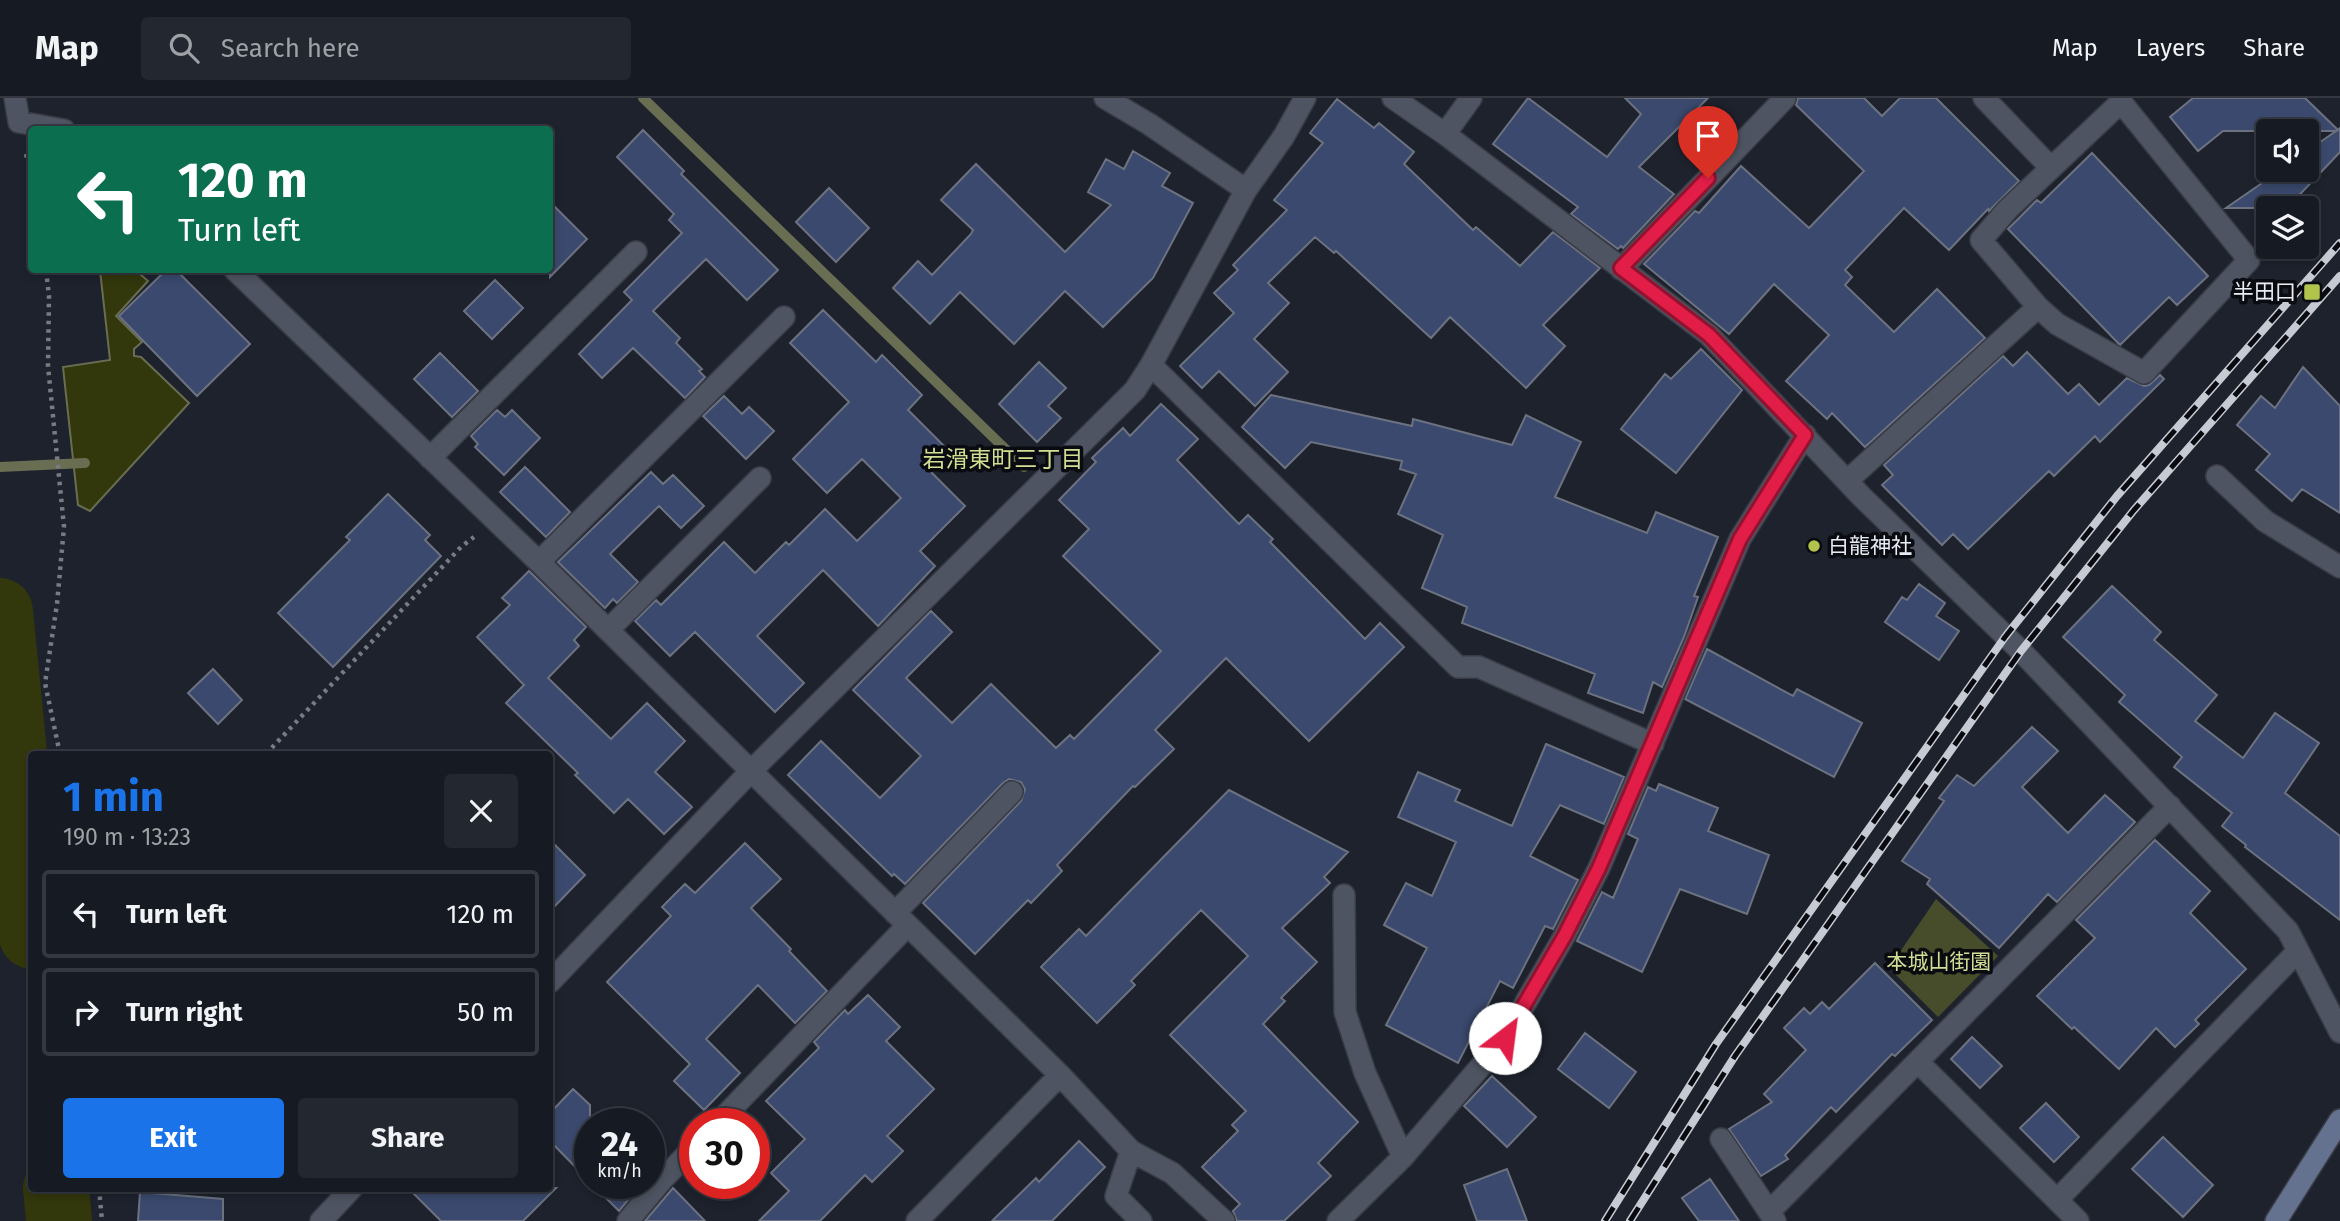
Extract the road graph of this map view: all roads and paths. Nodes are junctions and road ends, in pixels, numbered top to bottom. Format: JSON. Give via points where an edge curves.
{"nodes":[{"id":1,"x":15,"y":98,"type":"edge"},
{"id":2,"x":1105,"y":98,"type":"edge"},
{"id":3,"x":1305,"y":98,"type":"edge"},
{"id":4,"x":1393,"y":98,"type":"edge"},
{"id":5,"x":1471,"y":98,"type":"edge"},
{"id":6,"x":1785,"y":98,"type":"edge"},
{"id":7,"x":1984,"y":98,"type":"edge"},
{"id":8,"x":42,"y":126,"type":"edge"},
{"id":9,"x":1445,"y":134,"type":"junction"},
{"id":10,"x":2050,"y":168,"type":"junction"},
{"id":11,"x":1246,"y":190,"type":"junction"},
{"id":12,"x":636,"y":253,"type":"dead end"},
{"id":13,"x":1621,"y":268,"type":"junction"},
{"id":14,"x":47,"y":273,"type":"edge"},
{"id":15,"x":238,"y":273,"type":"edge"},
{"id":16,"x":2038,"y":307,"type":"junction"},
{"id":17,"x":784,"y":317,"type":"dead end"},
{"id":18,"x":1151,"y":365,"type":"junction"},
{"id":19,"x":1805,"y":435,"type":"junction"},
{"id":20,"x":430,"y":458,"type":"junction"},
{"id":21,"x":2217,"y":476,"type":"dead end"},
{"id":22,"x":760,"y":478,"type":"dead end"},
{"id":23,"x":1847,"y":481,"type":"junction"},
{"id":24,"x":495,"y":520,"type":"junction"},
{"id":25,"x":538,"y":562,"type":"junction"},
{"id":26,"x":2340,"y":567,"type":"edge"},
{"id":27,"x":608,"y":630,"type":"junction"},
{"id":28,"x":1653,"y":744,"type":"junction"},
{"id":29,"x":59,"y":751,"type":"edge"},
{"id":30,"x":270,"y":751,"type":"edge"},
{"id":31,"x":751,"y":771,"type":"junction"},
{"id":32,"x":1012,"y":792,"type":"dead end"},
{"id":33,"x":2170,"y":806,"type":"junction"},
{"id":34,"x":1344,"y":895,"type":"dead end"},
{"id":35,"x":901,"y":920,"type":"junction"},
{"id":36,"x":2298,"y":951,"type":"junction"},
{"id":37,"x":553,"y":979,"type":"edge"},
{"id":38,"x":2340,"y":1032,"type":"edge"},
{"id":39,"x":1919,"y":1063,"type":"junction"},
{"id":40,"x":1060,"y":1075,"type":"junction"},
{"id":41,"x":731,"y":1108,"type":"edge"},
{"id":42,"x":2340,"y":1120,"type":"edge"},
{"id":43,"x":1721,"y":1139,"type":"dead end"},
{"id":44,"x":1131,"y":1151,"type":"junction"},
{"id":45,"x":1403,"y":1157,"type":"junction"},
{"id":46,"x":679,"y":1162,"type":"edge"},
{"id":47,"x":99,"y":1192,"type":"edge"},
{"id":48,"x":348,"y":1192,"type":"edge"},
{"id":49,"x":2057,"y":1200,"type":"junction"},
{"id":50,"x":1773,"y":1216,"type":"edge"},
{"id":51,"x":102,"y":1221,"type":"edge"},
{"id":52,"x":321,"y":1221,"type":"edge"},
{"id":53,"x":628,"y":1221,"type":"edge"},
{"id":54,"x":917,"y":1221,"type":"edge"},
{"id":55,"x":1141,"y":1221,"type":"edge"},
{"id":56,"x":1224,"y":1221,"type":"edge"},
{"id":57,"x":1338,"y":1221,"type":"edge"},
{"id":58,"x":2078,"y":1221,"type":"edge"},
{"id":59,"x":2276,"y":1221,"type":"edge"}],
"edges":[{"from":1,"to":8,"type":"street","via":[[19,122]]},
{"from":2,"to":11,"type":"street"},
{"from":3,"to":11,"type":"street"},
{"from":4,"to":9,"type":"street"},
{"from":5,"to":9,"type":"street"},
{"from":6,"to":13,"type":"street"},
{"from":7,"to":10,"type":"street"},
{"from":9,"to":13,"type":"street"},
{"from":10,"to":16,"type":"street","via":[[1981,240]]},
{"from":10,"to":16,"type":"street","via":[[2121,102],[2249,260],[2144,373],[2056,324]]},
{"from":11,"to":18,"type":"street"},
{"from":12,"to":20,"type":"street"},
{"from":13,"to":19,"type":"street","via":[[1709,335]]},
{"from":14,"to":29,"type":"path","via":[[48,366],[64,527],[46,683]]},
{"from":15,"to":20,"type":"street"},
{"from":16,"to":23,"type":"street"},
{"from":17,"to":25,"type":"street"},
{"from":18,"to":28,"type":"street","via":[[1458,667],[1479,667]]},
{"from":18,"to":31,"type":"street","via":[[1135,390]]},
{"from":19,"to":23,"type":"street"},
{"from":19,"to":28,"type":"street","via":[[1740,539]]},
{"from":20,"to":24,"type":"street"},
{"from":21,"to":26,"type":"street","via":[[2265,521]]},
{"from":22,"to":27,"type":"street"},
{"from":23,"to":33,"type":"street","via":[[2021,651]]},
{"from":24,"to":25,"type":"street"},
{"from":24,"to":30,"type":"path","via":[[461,547]]},
{"from":25,"to":27,"type":"street"},
{"from":27,"to":31,"type":"street"},
{"from":28,"to":45,"type":"street","via":[[1594,879],[1505,1038]]},
{"from":31,"to":35,"type":"street"},
{"from":31,"to":37,"type":"street"},
{"from":32,"to":35,"type":"street"},
{"from":33,"to":36,"type":"street","via":[[2288,930]]},
{"from":33,"to":39,"type":"street"},
{"from":34,"to":45,"type":"street","via":[[1345,1012]]},
{"from":35,"to":40,"type":"street"},
{"from":35,"to":41,"type":"street"},
{"from":36,"to":38,"type":"street"},
{"from":36,"to":49,"type":"street"},
{"from":39,"to":49,"type":"street"},
{"from":39,"to":50,"type":"street"},
{"from":40,"to":44,"type":"street"},
{"from":40,"to":54,"type":"street"},
{"from":42,"to":59,"type":"main road"},
{"from":43,"to":50,"type":"street"},
{"from":44,"to":55,"type":"street","via":[[1116,1196]]},
{"from":44,"to":56,"type":"street","via":[[1172,1173]]},
{"from":45,"to":57,"type":"street"},
{"from":46,"to":53,"type":"street"},
{"from":47,"to":51,"type":"path"},
{"from":48,"to":52,"type":"street"},
{"from":49,"to":58,"type":"street"}]}
